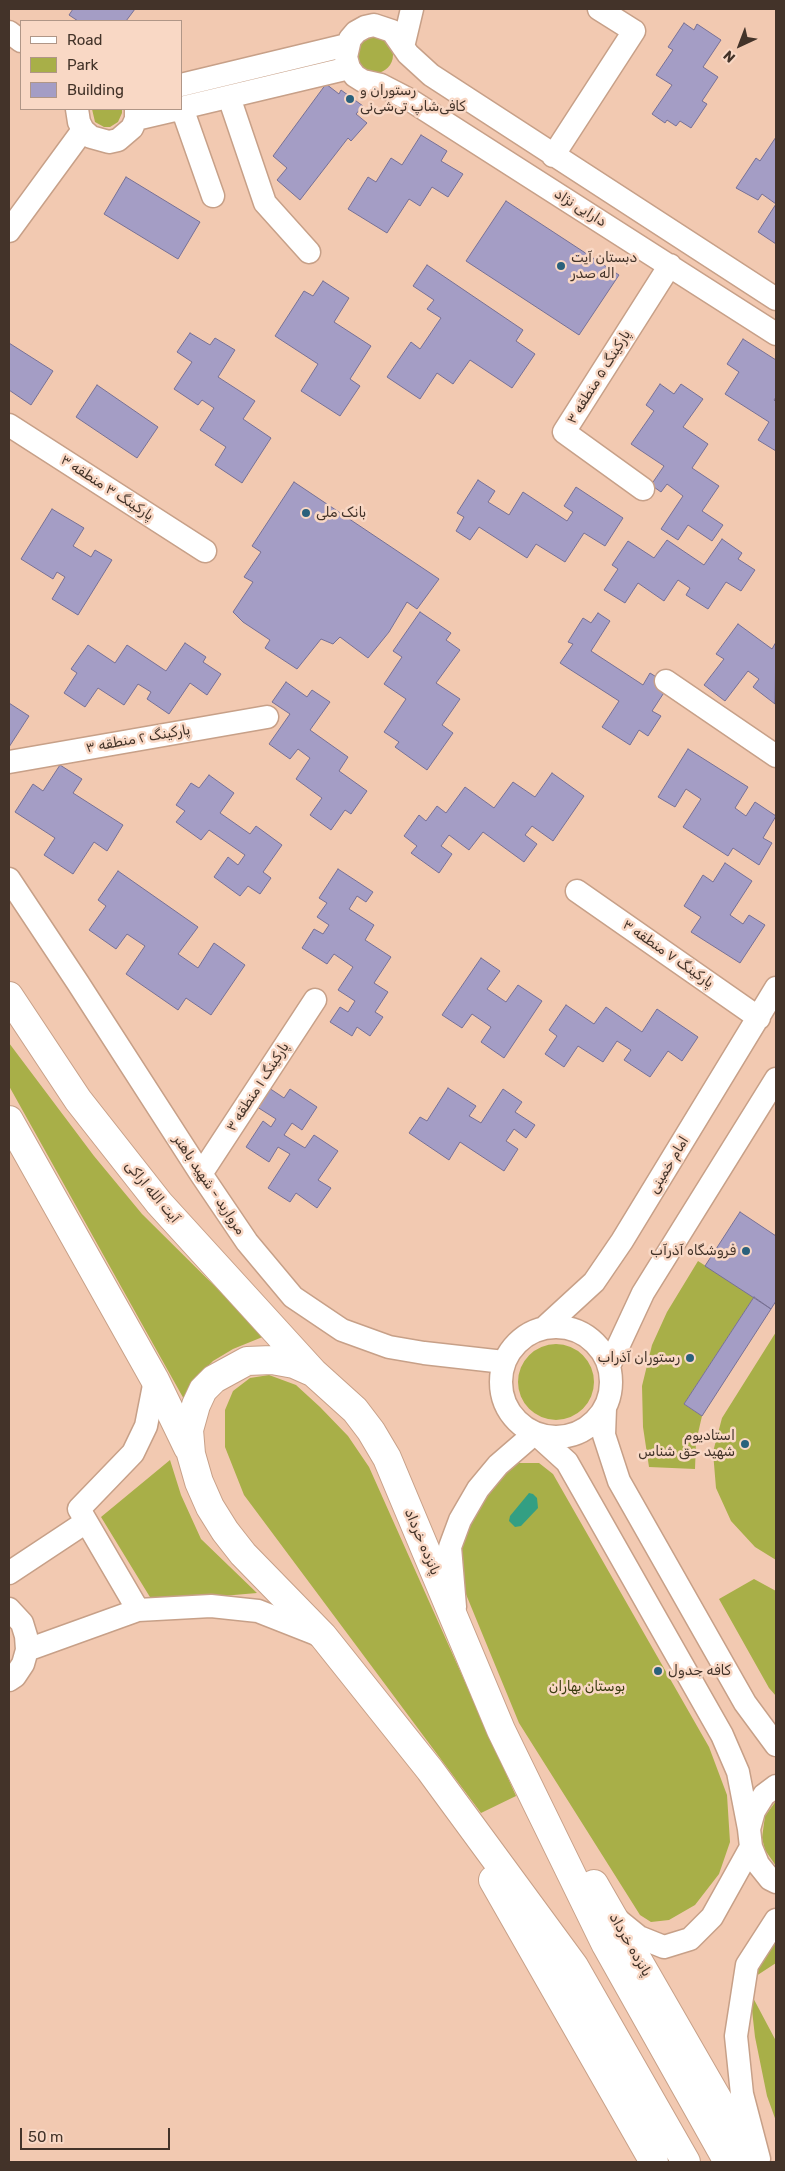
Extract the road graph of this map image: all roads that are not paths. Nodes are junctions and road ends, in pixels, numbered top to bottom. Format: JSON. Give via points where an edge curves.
{"nodes":[{"id":1,"x":381,"y":9,"type":"edge"},
{"id":2,"x":412,"y":9,"type":"edge"},
{"id":3,"x":599,"y":9,"type":"edge"},
{"id":4,"x":365,"y":27,"type":"junction"},
{"id":5,"x":9,"y":32,"type":"edge"},
{"id":6,"x":20,"y":40,"type":"edge"},
{"id":7,"x":347,"y":45,"type":"junction"},
{"id":8,"x":406,"y":51,"type":"junction"},
{"id":9,"x":349,"y":68,"type":"junction"},
{"id":10,"x":182,"y":85,"type":"edge"},
{"id":11,"x":229,"y":97,"type":"junction"},
{"id":12,"x":182,"y":108,"type":"edge"},
{"id":13,"x":78,"y":110,"type":"edge"},
{"id":14,"x":166,"y":110,"type":"edge"},
{"id":15,"x":182,"y":110,"type":"edge"},
{"id":16,"x":136,"y":114,"type":"edge"},
{"id":17,"x":84,"y":130,"type":"junction"},
{"id":18,"x":553,"y":156,"type":"junction"},
{"id":19,"x":213,"y":196,"type":"dead end"},
{"id":20,"x":9,"y":231,"type":"edge"},
{"id":21,"x":308,"y":252,"type":"dead end"},
{"id":22,"x":670,"y":265,"type":"junction"},
{"id":23,"x":776,"y":299,"type":"edge"},
{"id":24,"x":776,"y":334,"type":"edge"},
{"id":25,"x":9,"y":425,"type":"edge"},
{"id":26,"x":643,"y":489,"type":"dead end"},
{"id":27,"x":205,"y":551,"type":"dead end"},
{"id":28,"x":666,"y":680,"type":"dead end"},
{"id":29,"x":267,"y":717,"type":"dead end"},
{"id":30,"x":776,"y":756,"type":"edge"},
{"id":31,"x":9,"y":762,"type":"edge"},
{"id":32,"x":9,"y":879,"type":"edge"},
{"id":33,"x":577,"y":891,"type":"dead end"},
{"id":34,"x":776,"y":988,"type":"edge"},
{"id":35,"x":9,"y":996,"type":"edge"},
{"id":36,"x":315,"y":1000,"type":"dead end"},
{"id":37,"x":759,"y":1018,"type":"junction"},
{"id":38,"x":776,"y":1079,"type":"edge"},
{"id":39,"x":9,"y":1120,"type":"edge"},
{"id":40,"x":201,"y":1174,"type":"junction"},
{"id":41,"x":545,"y":1327,"type":"junction"},
{"id":42,"x":504,"y":1362,"type":"junction"},
{"id":43,"x":609,"y":1366,"type":"junction"},
{"id":44,"x":314,"y":1373,"type":"junction"},
{"id":45,"x":155,"y":1380,"type":"junction"},
{"id":46,"x":605,"y":1408,"type":"junction"},
{"id":47,"x":535,"y":1433,"type":"junction"},
{"id":48,"x":191,"y":1454,"type":"junction"},
{"id":49,"x":86,"y":1522,"type":"junction"},
{"id":50,"x":9,"y":1573,"type":"edge"},
{"id":51,"x":9,"y":1609,"type":"edge"},
{"id":52,"x":138,"y":1610,"type":"junction"},
{"id":53,"x":456,"y":1620,"type":"junction"},
{"id":54,"x":324,"y":1636,"type":"junction"},
{"id":55,"x":27,"y":1650,"type":"junction"},
{"id":56,"x":9,"y":1680,"type":"edge"},
{"id":57,"x":501,"y":1730,"type":"junction"},
{"id":58,"x":776,"y":1745,"type":"edge"},
{"id":59,"x":430,"y":1770,"type":"junction"},
{"id":60,"x":776,"y":1786,"type":"edge"},
{"id":61,"x":750,"y":1838,"type":"junction"},
{"id":62,"x":776,"y":1882,"type":"edge"},
{"id":63,"x":614,"y":1916,"type":"junction"},
{"id":64,"x":776,"y":1920,"type":"edge"},
{"id":65,"x":654,"y":2162,"type":"edge"},
{"id":66,"x":686,"y":2162,"type":"edge"},
{"id":67,"x":728,"y":2162,"type":"edge"},
{"id":68,"x":754,"y":2162,"type":"edge"},
{"id":69,"x":760,"y":2162,"type":"edge"}],
"edges":[{"from":1,"to":4,"type":"street"},
{"from":2,"to":8,"type":"street"},
{"from":3,"to":18,"type":"street","via":[[634,32]]},
{"from":4,"to":7,"type":"street","via":[[356,32]]},
{"from":4,"to":8,"type":"street","via":[[374,25],[392,31]]},
{"from":5,"to":6,"type":"street"},
{"from":7,"to":9,"type":"street"},
{"from":7,"to":10,"type":"street"},
{"from":8,"to":18,"type":"street","via":[[432,76]]},
{"from":9,"to":11,"type":"street"},
{"from":9,"to":22,"type":"street","name":"دارایی نژاد","via":[[363,81],[382,85],[410,100]]},
{"from":11,"to":12,"type":"street"},
{"from":11,"to":21,"type":"street","via":[[265,203]]},
{"from":13,"to":17,"type":"street","via":[[79,122]]},
{"from":14,"to":16,"type":"street"},
{"from":15,"to":19,"type":"street"},
{"from":16,"to":17,"type":"street","via":[[132,128],[118,140],[99,140]]},
{"from":17,"to":20,"type":"street"},
{"from":18,"to":23,"type":"street"},
{"from":22,"to":24,"type":"street","name":"دارایی نژاد"},
{"from":22,"to":26,"type":"street","name":"پارکینگ ۵ منطقه ۳","via":[[564,432]]},
{"from":25,"to":27,"type":"street","name":"پارکینگ ۳ منطقه ۳"},
{"from":28,"to":30,"type":"street"},
{"from":29,"to":31,"type":"street","name":"پارکینگ ۲ منطقه ۳"},
{"from":32,"to":40,"type":"street","name":"مروارید - شهید باهنر"},
{"from":33,"to":37,"type":"street","name":"پارکینگ ۷ منطقه ۳"},
{"from":34,"to":37,"type":"street","name":"امام خمینی"},
{"from":35,"to":44,"type":"main road","name":"آیت الله اراکی","via":[[78,1100],[159,1203]]},
{"from":36,"to":40,"type":"street","name":"پارکینگ ۱ منطقه ۳"},
{"from":37,"to":41,"type":"street","name":"امام خمینی","via":[[594,1282]]},
{"from":38,"to":43,"type":"street","via":[[643,1293]]},
{"from":39,"to":45,"type":"main road"},
{"from":40,"to":42,"type":"street","name":"مروارید - شهید باهنر","via":[[247,1242],[293,1297],[342,1330],[389,1347]]},
{"from":41,"to":42,"type":"street","via":[[520,1339]]},
{"from":41,"to":43,"type":"street","via":[[577,1331],[591,1339]]},
{"from":42,"to":47,"type":"street","via":[[500,1375],[505,1404],[522,1426]]},
{"from":43,"to":46,"type":"street","via":[[610,1393]]},
{"from":44,"to":48,"type":"main road","via":[[294,1364],[272,1360],[247,1361],[214,1379],[203,1390],[192,1417],[189,1430]]},
{"from":44,"to":53,"type":"main road","name":"پانزده خرداد","via":[[354,1410],[387,1458]]},
{"from":45,"to":48,"type":"main road"},
{"from":45,"to":49,"type":"street","via":[[146,1426],[133,1453],[79,1509]]},
{"from":46,"to":47,"type":"street","via":[[595,1421],[574,1434],[550,1437]]},
{"from":46,"to":58,"type":"street","via":[[604,1435],[619,1481],[745,1703]]},
{"from":47,"to":53,"type":"street","via":[[498,1465],[478,1489],[460,1520],[450,1548]]},
{"from":47,"to":61,"type":"street","via":[[567,1462],[722,1735],[738,1772]]},
{"from":48,"to":54,"type":"main road","via":[[202,1490],[225,1531],[243,1554]]},
{"from":49,"to":50,"type":"street"},
{"from":49,"to":52,"type":"street"},
{"from":51,"to":55,"type":"street","via":[[22,1623]]},
{"from":52,"to":54,"type":"street","via":[[211,1606],[258,1611]]},
{"from":52,"to":55,"type":"street"},
{"from":53,"to":57,"type":"main road","name":"پانزده خرداد"},
{"from":54,"to":59,"type":"main road"},
{"from":55,"to":56,"type":"street","via":[[23,1664]]},
{"from":57,"to":63,"type":"main road","name":"پانزده خرداد"},
{"from":57,"to":67,"type":"main road","name":"پانزده خرداد","via":[[606,1945]]},
{"from":59,"to":65,"type":"main road"},
{"from":59,"to":66,"type":"main road","via":[[574,1966]]},
{"from":60,"to":61,"type":"street","via":[[754,1811]]},
{"from":61,"to":62,"type":"street","via":[[758,1864]]},
{"from":61,"to":63,"type":"street","via":[[712,1917],[690,1939],[664,1947],[639,1937]]},
{"from":63,"to":68,"type":"main road","name":"پانزده خرداد"},
{"from":64,"to":69,"type":"street","via":[[747,1965],[736,2036],[742,2094]]}]}
